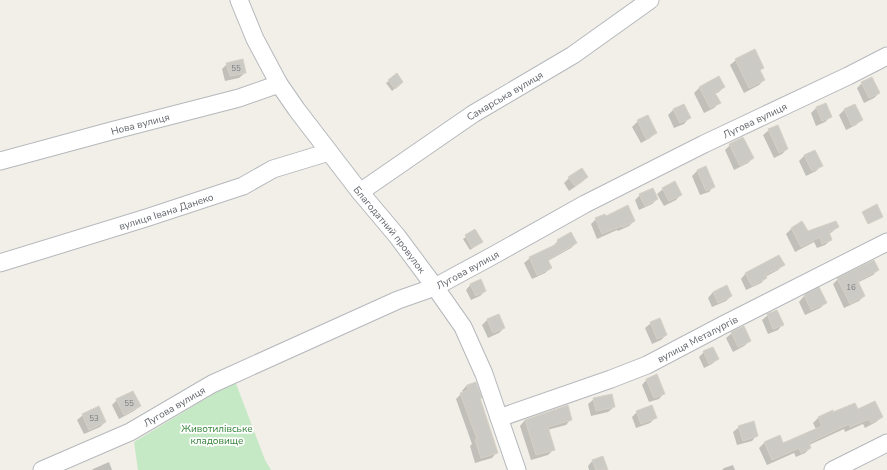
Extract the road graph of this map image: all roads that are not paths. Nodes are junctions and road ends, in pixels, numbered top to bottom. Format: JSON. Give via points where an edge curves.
{"nodes":[{"id":1,"x":240,"y":0,"type":"edge"},
{"id":2,"x":650,"y":0,"type":"edge"},
{"id":3,"x":887,"y":56,"type":"edge"},
{"id":4,"x":279,"y":84,"type":"junction"},
{"id":5,"x":329,"y":152,"type":"junction"},
{"id":6,"x":0,"y":161,"type":"edge"},
{"id":7,"x":360,"y":192,"type":"junction"},
{"id":8,"x":887,"y":242,"type":"edge"},
{"id":9,"x":0,"y":263,"type":"edge"},
{"id":10,"x":435,"y":287,"type":"junction"},
{"id":11,"x":499,"y":418,"type":"junction"},
{"id":12,"x":887,"y":443,"type":"edge"},
{"id":13,"x":42,"y":470,"type":"edge"},
{"id":14,"x":517,"y":470,"type":"edge"},
{"id":15,"x":833,"y":470,"type":"edge"}],
"edges":[{"from":1,"to":4,"type":"street","name":"Благодатний провулок","via":[[255,39]]},
{"from":2,"to":7,"type":"street","name":"Самарська вулиця","via":[[573,56],[473,114]]},
{"from":3,"to":10,"type":"street","name":"Лугова вулиця","via":[[585,204]]},
{"from":4,"to":5,"type":"street","name":"Благодатний провулок"},
{"from":4,"to":6,"type":"street","name":"Нова вулиця","via":[[239,98]]},
{"from":5,"to":7,"type":"street","name":"Благодатний провулок"},
{"from":5,"to":9,"type":"street","name":"вулиця Івана Данеко","via":[[273,169],[243,186]]},
{"from":7,"to":10,"type":"street","name":"Благодатний провулок"},
{"from":8,"to":11,"type":"street","name":"вулиця Металургів","via":[[647,365]]},
{"from":10,"to":11,"type":"street","name":"Благодатний провулок","via":[[463,327],[484,374]]},
{"from":10,"to":13,"type":"street","name":"Лугова вулиця","via":[[398,300],[212,384],[130,432]]},
{"from":11,"to":14,"type":"street","name":"Благодатний провулок"},
{"from":12,"to":15,"type":"street"}]}
